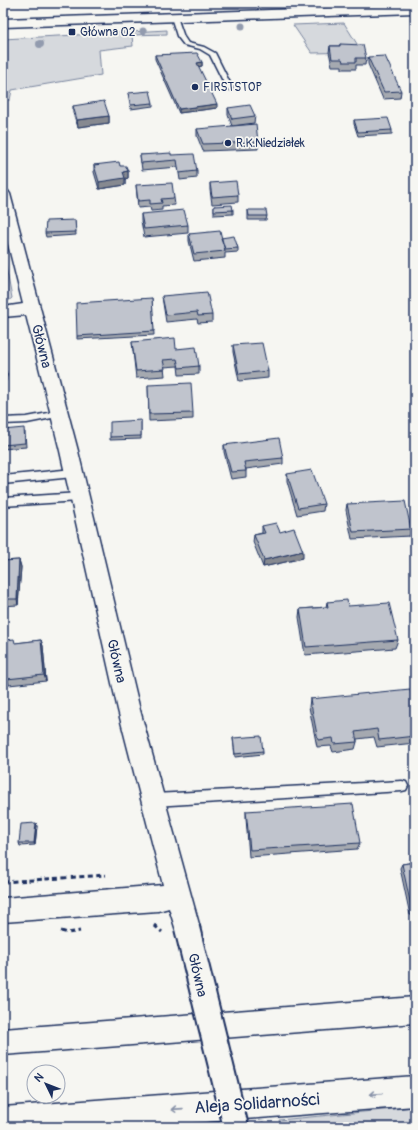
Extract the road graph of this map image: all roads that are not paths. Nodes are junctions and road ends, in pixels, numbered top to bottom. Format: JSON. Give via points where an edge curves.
{"nodes":[{"id":1,"x":350,"y":7,"type":"edge"},
{"id":2,"x":406,"y":7,"type":"edge"},
{"id":3,"x":174,"y":17,"type":"junction"},
{"id":4,"x":3,"y":23,"type":"edge"},
{"id":5,"x":230,"y":89,"type":"dead end"},
{"id":6,"x":3,"y":194,"type":"edge"},
{"id":7,"x":32,"y":309,"type":"junction"},
{"id":8,"x":3,"y":312,"type":"edge"},
{"id":9,"x":59,"y":414,"type":"junction"},
{"id":10,"x":3,"y":421,"type":"edge"},
{"id":11,"x":73,"y":473,"type":"junction"},
{"id":12,"x":3,"y":480,"type":"edge"},
{"id":13,"x":79,"y":497,"type":"junction"},
{"id":14,"x":3,"y":502,"type":"edge"},
{"id":15,"x":402,"y":786,"type":"dead end"},
{"id":16,"x":154,"y":800,"type":"junction"},
{"id":17,"x":178,"y":894,"type":"junction"},
{"id":18,"x":3,"y":910,"type":"edge"},
{"id":19,"x":415,"y":1010,"type":"edge"},
{"id":20,"x":3,"y":1042,"type":"edge"},
{"id":21,"x":415,"y":1091,"type":"edge"},
{"id":22,"x":3,"y":1122,"type":"edge"},
{"id":23,"x":236,"y":1127,"type":"edge"}],
"edges":[{"from":1,"to":2,"type":"street"},
{"from":1,"to":3,"type":"street"},
{"from":3,"to":4,"type":"street"},
{"from":3,"to":5,"type":"lane","via":[[180,36],[186,44],[202,48],[212,54]]},
{"from":6,"to":7,"type":"street","name":"Główna"},
{"from":7,"to":8,"type":"street"},
{"from":7,"to":9,"type":"street","name":"Główna"},
{"from":9,"to":10,"type":"lane"},
{"from":9,"to":11,"type":"street","name":"Główna"},
{"from":11,"to":12,"type":"lane"},
{"from":11,"to":13,"type":"street","name":"Główna"},
{"from":13,"to":14,"type":"lane"},
{"from":13,"to":16,"type":"street","name":"Główna","via":[[129,710]]},
{"from":15,"to":16,"type":"lane"},
{"from":16,"to":17,"type":"street","name":"Główna"},
{"from":17,"to":18,"type":"street","via":[[158,898]]},
{"from":17,"to":23,"type":"street","name":"Główna","bridge":true},
{"from":19,"to":20,"type":"street"},
{"from":21,"to":22,"type":"street","name":"Aleja Solidarności","one_way":true}]}
